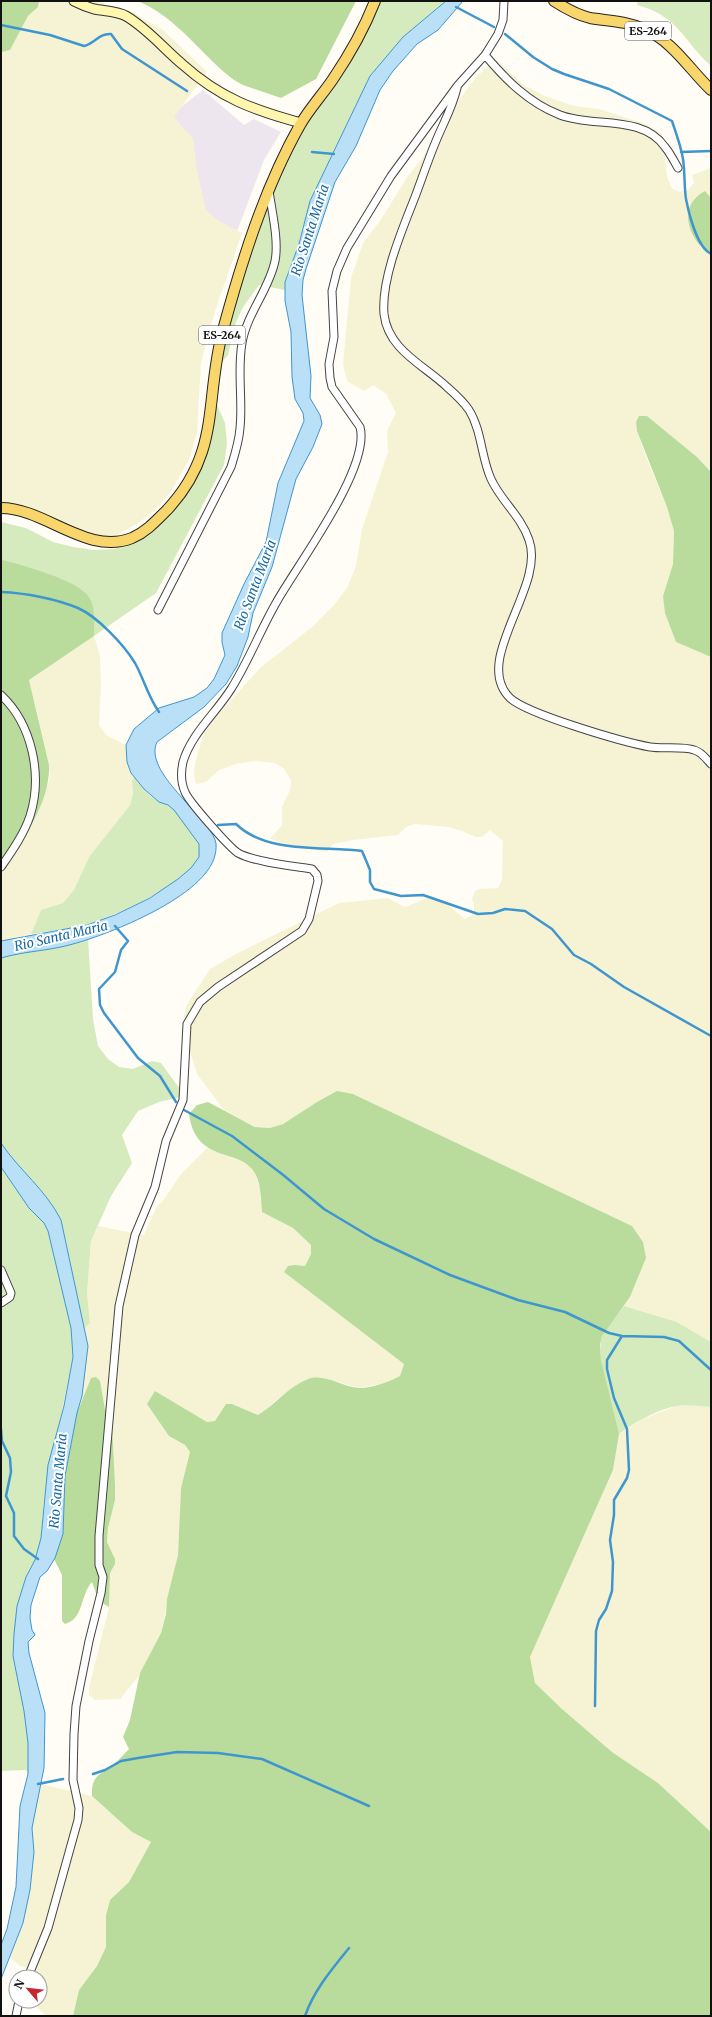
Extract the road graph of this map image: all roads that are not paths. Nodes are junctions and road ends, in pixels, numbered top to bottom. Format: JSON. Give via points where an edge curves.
{"nodes":[{"id":1,"x":74,"y":1,"type":"edge"},
{"id":2,"x":375,"y":1,"type":"edge"},
{"id":3,"x":504,"y":1,"type":"edge"},
{"id":4,"x":554,"y":1,"type":"edge"},
{"id":5,"x":485,"y":55,"type":"junction"},
{"id":6,"x":458,"y":85,"type":"junction"},
{"id":7,"x":711,"y":90,"type":"edge"},
{"id":8,"x":301,"y":123,"type":"junction"},
{"id":9,"x":678,"y":168,"type":"dead end"},
{"id":10,"x":269,"y":191,"type":"junction"},
{"id":11,"x":1,"y":508,"type":"edge"},
{"id":12,"x":158,"y":610,"type":"dead end"},
{"id":13,"x":1,"y":695,"type":"edge"},
{"id":14,"x":711,"y":764,"type":"edge"},
{"id":15,"x":1,"y":867,"type":"edge"},
{"id":16,"x":1,"y":1270,"type":"edge"},
{"id":17,"x":1,"y":1303,"type":"edge"},
{"id":18,"x":31,"y":1969,"type":"edge"}],
"edges":[{"from":1,"to":8,"type":"street","via":[[91,8],[124,15],[142,26],[207,86],[231,99],[261,112]]},
{"from":2,"to":8,"type":"main road","number":"ES-264","via":[[355,46]]},
{"from":3,"to":5,"type":"street","via":[[503,20]]},
{"from":4,"to":7,"type":"main road","number":"ES-264","via":[[575,13],[590,18],[628,23],[655,35],[669,45]]},
{"from":5,"to":6,"type":"street"},
{"from":5,"to":9,"type":"street","via":[[513,86],[548,110],[576,120],[632,126],[647,132],[665,146]]},
{"from":6,"to":14,"type":"street","via":[[453,104],[439,132],[399,239],[388,278],[384,314],[388,328],[403,352],[445,385],[470,412],[477,428],[490,478],[518,518],[530,542],[532,555],[527,584],[499,660],[499,680],[510,698],[538,712],[632,743],[651,747],[691,748],[703,755]]},
{"from":6,"to":18,"type":"street","via":[[391,176],[347,248],[337,271],[332,291],[334,337],[329,364],[330,378],[332,387],[360,426],[362,433],[344,492],[284,588],[232,688],[221,706],[198,733],[183,762],[182,779],[185,792],[238,852],[249,858],[312,869],[318,881],[310,919],[302,931],[218,987],[200,1002],[187,1024],[182,1100],[166,1141],[155,1187],[134,1235],[119,1306],[99,1536],[99,1565],[103,1577],[76,1706],[73,1780],[79,1808],[78,1820],[48,1928]]},
{"from":8,"to":10,"type":"main road","number":"ES-264"},
{"from":10,"to":11,"type":"main road","number":"ES-264","via":[[223,330],[205,445],[187,486],[172,505],[143,533],[119,542],[96,540],[25,512]]},
{"from":10,"to":12,"type":"street","via":[[276,246],[275,261],[269,280],[249,318],[242,342],[238,446],[231,467]]},
{"from":13,"to":15,"type":"street","via":[[14,709],[26,733],[35,767],[35,792],[23,832]]},
{"from":16,"to":17,"type":"street","via":[[11,1293],[10,1297]]}]}
